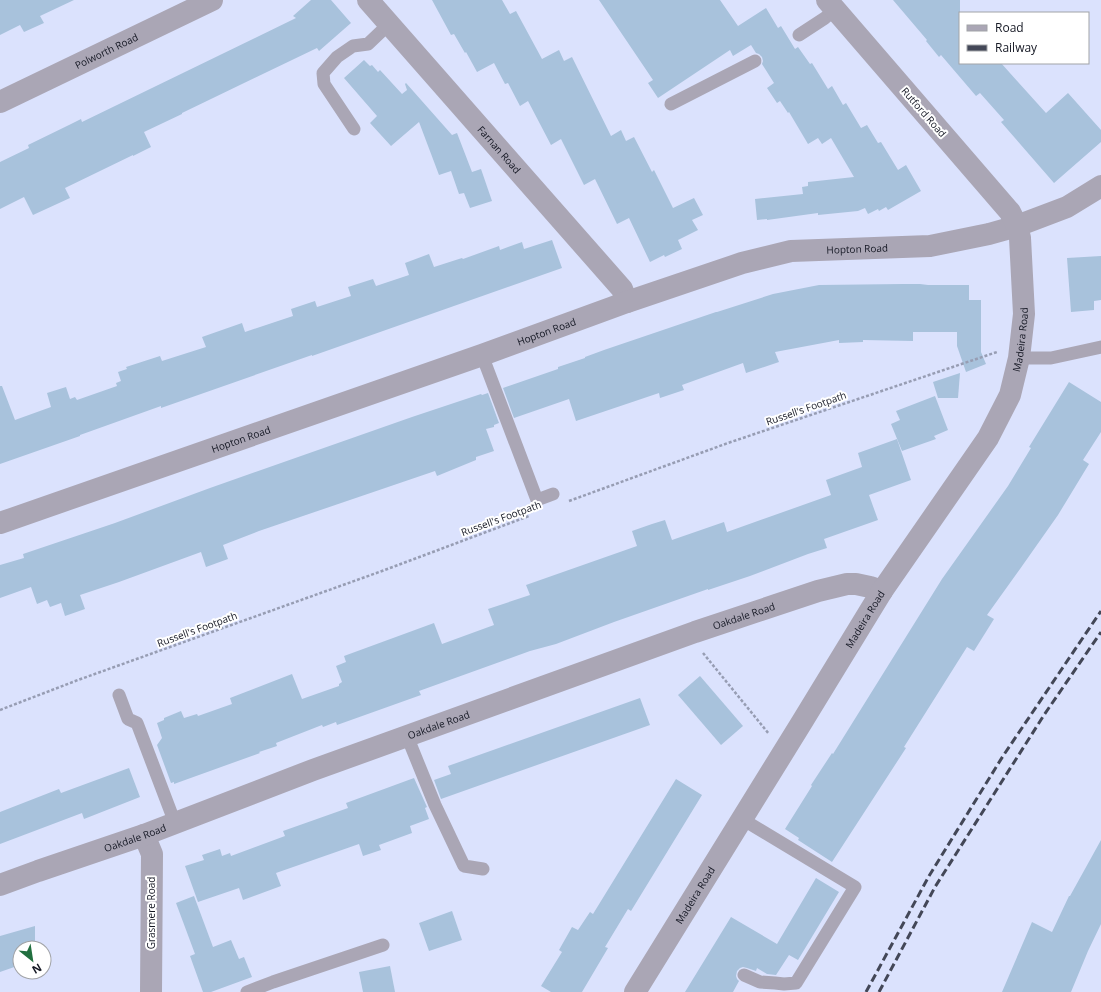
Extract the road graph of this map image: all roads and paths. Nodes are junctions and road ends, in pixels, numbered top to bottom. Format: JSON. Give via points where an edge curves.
{"nodes":[{"id":1,"x":212,"y":0,"type":"edge"},
{"id":2,"x":368,"y":0,"type":"edge"},
{"id":3,"x":831,"y":5,"type":"edge"},
{"id":4,"x":389,"y":24,"type":"junction"},
{"id":5,"x":799,"y":35,"type":"dead end"},
{"id":6,"x":755,"y":61,"type":"dead end"},
{"id":7,"x":0,"y":102,"type":"edge"},
{"id":8,"x":671,"y":104,"type":"dead end"},
{"id":9,"x":354,"y":129,"type":"dead end"},
{"id":10,"x":1101,"y":186,"type":"edge"},
{"id":11,"x":1017,"y":226,"type":"junction"},
{"id":12,"x":627,"y":302,"type":"junction"},
{"id":13,"x":1101,"y":347,"type":"edge"},
{"id":14,"x":998,"y":352,"type":"dead end"},
{"id":15,"x":482,"y":354,"type":"junction"},
{"id":16,"x":1019,"y":358,"type":"junction"},
{"id":17,"x":553,"y":494,"type":"dead end"},
{"id":18,"x":565,"y":503,"type":"dead end"},
{"id":19,"x":535,"y":514,"type":"dead end"},
{"id":20,"x":0,"y":523,"type":"edge"},
{"id":21,"x":882,"y":591,"type":"junction"},
{"id":22,"x":695,"y":632,"type":"junction"},
{"id":23,"x":120,"y":695,"type":"dead end"},
{"id":24,"x":0,"y":710,"type":"edge"},
{"id":25,"x":407,"y":736,"type":"junction"},
{"id":26,"x":782,"y":754,"type":"junction"},
{"id":27,"x":742,"y":819,"type":"junction"},
{"id":28,"x":175,"y":823,"type":"junction"},
{"id":29,"x":144,"y":835,"type":"junction"},
{"id":30,"x":483,"y":869,"type":"dead end"},
{"id":31,"x":0,"y":885,"type":"edge"},
{"id":32,"x":383,"y":945,"type":"dead end"},
{"id":33,"x":744,"y":975,"type":"dead end"},
{"id":34,"x":151,"y":992,"type":"edge"},
{"id":35,"x":247,"y":992,"type":"edge"},
{"id":36,"x":635,"y":992,"type":"edge"}],
"edges":[{"from":1,"to":7,"type":"street","name":"Polworth Road"},
{"from":2,"to":4,"type":"street","name":"Farnan Road"},
{"from":3,"to":5,"type":"lane","via":[[825,18]]},
{"from":3,"to":11,"type":"street","name":"Rutford Road","via":[[1010,212]]},
{"from":4,"to":9,"type":"lane","via":[[368,44],[353,46],[337,57],[323,73],[324,84]]},
{"from":4,"to":12,"type":"street","name":"Farnan Road","via":[[622,289]]},
{"from":6,"to":8,"type":"lane"},
{"from":10,"to":11,"type":"street","name":"Hopton Road","via":[[1067,207]]},
{"from":11,"to":12,"type":"street","name":"Hopton Road","via":[[930,246],[791,251],[742,263]]},
{"from":11,"to":16,"type":"street","name":"Madeira Road","via":[[1020,238],[1024,314]]},
{"from":12,"to":15,"type":"street","name":"Hopton Road"},
{"from":13,"to":16,"type":"lane","via":[[1051,358]]},
{"from":14,"to":18,"type":"path","name":"Russell's Footpath","via":[[728,443]]},
{"from":15,"to":17,"type":"lane","via":[[537,500]]},
{"from":15,"to":20,"type":"street","name":"Hopton Road"},
{"from":16,"to":21,"type":"street","name":"Madeira Road","via":[[1010,395],[988,438]]},
{"from":19,"to":24,"type":"path","name":"Russell's Footpath"},
{"from":21,"to":22,"type":"street","name":"Oakdale Road","via":[[847,584],[818,591]]},
{"from":21,"to":26,"type":"street","name":"Madeira Road"},
{"from":22,"to":25,"type":"street","name":"Oakdale Road"},
{"from":22,"to":26,"type":"path","via":[[704,654],[771,735]]},
{"from":23,"to":28,"type":"lane","via":[[128,719],[136,723]]},
{"from":25,"to":28,"type":"street","name":"Oakdale Road"},
{"from":25,"to":30,"type":"lane","via":[[464,866]]},
{"from":26,"to":27,"type":"street","name":"Madeira Road"},
{"from":27,"to":33,"type":"lane","via":[[855,887],[796,983],[760,982]]},
{"from":27,"to":36,"type":"street","name":"Madeira Road"},
{"from":28,"to":29,"type":"street","name":"Oakdale Road"},
{"from":29,"to":31,"type":"street","name":"Oakdale Road"},
{"from":29,"to":34,"type":"street","name":"Grasmere Road","via":[[152,854]]},
{"from":32,"to":35,"type":"lane"}]}
